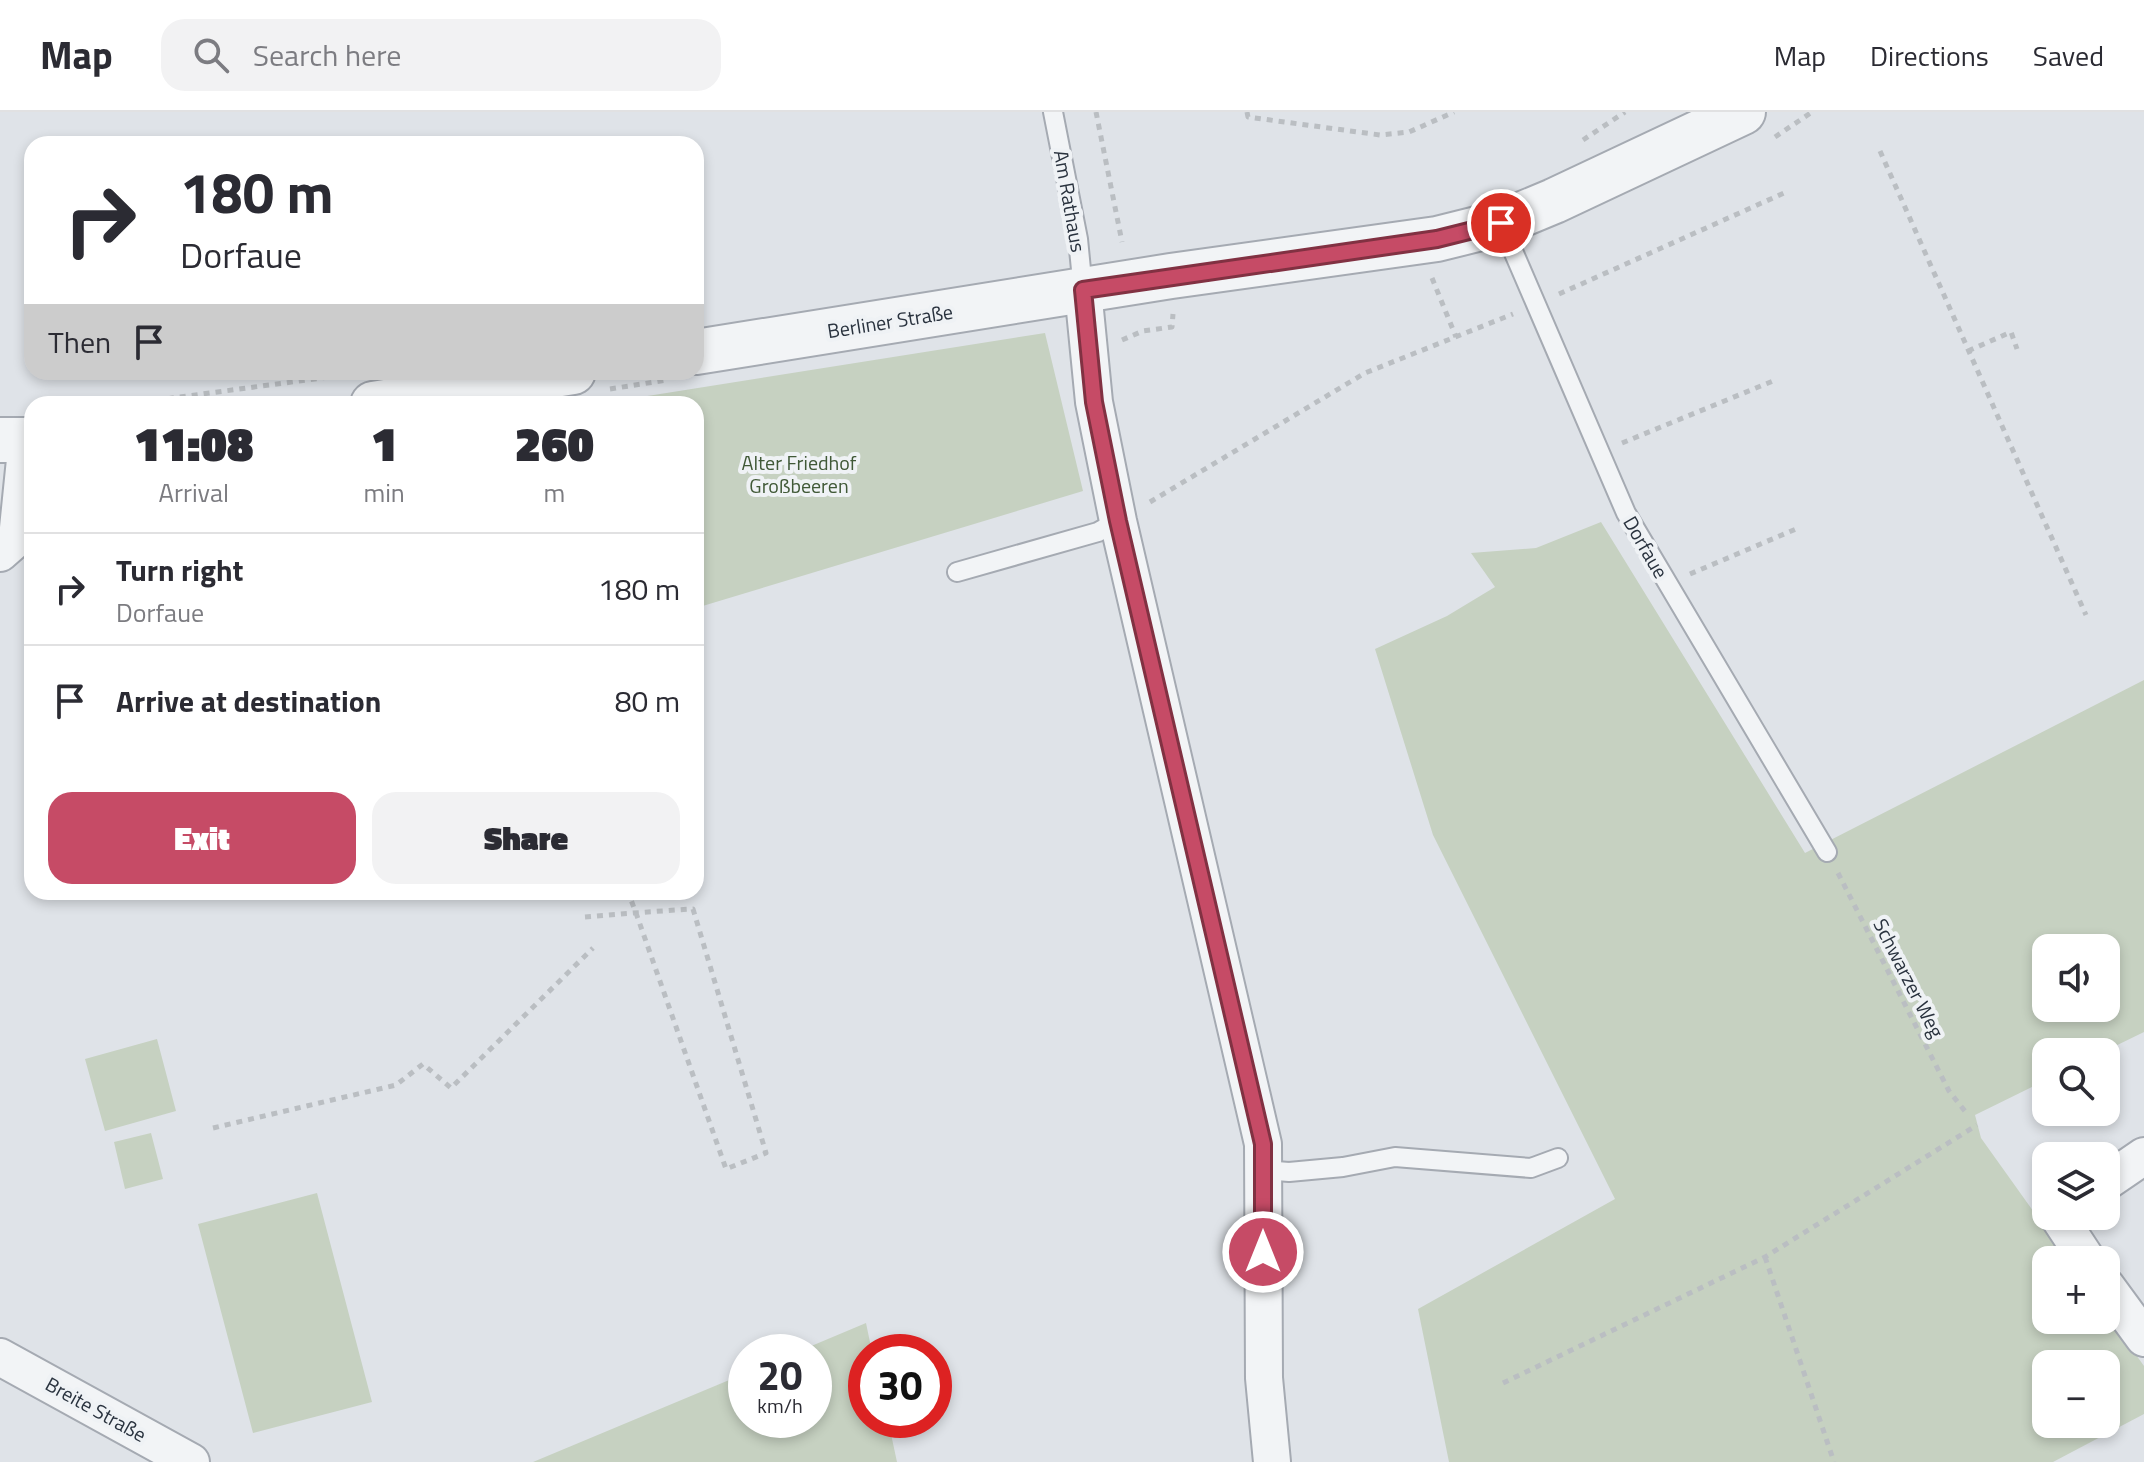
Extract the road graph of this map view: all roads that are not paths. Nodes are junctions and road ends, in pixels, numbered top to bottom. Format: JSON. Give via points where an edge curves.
{"nodes":[{"id":1,"x":1053,"y":112,"type":"edge"},
{"id":2,"x":1743,"y":112,"type":"edge"},
{"id":3,"x":1501,"y":223,"type":"junction"},
{"id":4,"x":1083,"y":290,"type":"junction"},
{"id":5,"x":704,"y":351,"type":"edge"},
{"id":6,"x":474,"y":380,"type":"edge"},
{"id":7,"x":363,"y":389,"type":"edge"},
{"id":8,"x":24,"y":431,"type":"edge"},
{"id":9,"x":1118,"y":521,"type":"junction"},
{"id":10,"x":0,"y":553,"type":"edge"},
{"id":11,"x":957,"y":572,"type":"dead end"},
{"id":12,"x":1827,"y":852,"type":"road end"},
{"id":13,"x":2144,"y":1156,"type":"edge"},
{"id":14,"x":1558,"y":1158,"type":"dead end"},
{"id":15,"x":1263,"y":1170,"type":"junction"},
{"id":16,"x":2120,"y":1172,"type":"edge"},
{"id":17,"x":2120,"y":1305,"type":"edge"},
{"id":18,"x":2144,"y":1338,"type":"edge"},
{"id":19,"x":0,"y":1357,"type":"edge"},
{"id":20,"x":191,"y":1462,"type":"edge"},
{"id":21,"x":1272,"y":1462,"type":"edge"}],
"edges":[{"from":1,"to":4,"type":"lane","name":"Am Rathaus"},
{"from":2,"to":3,"type":"street"},
{"from":3,"to":4,"type":"street","via":[[1437,239]]},
{"from":3,"to":12,"type":"lane","name":"Dorfaue","via":[[1626,513]]},
{"from":4,"to":5,"type":"street","name":"Berliner Straße"},
{"from":4,"to":9,"type":"street","via":[[1094,402]]},
{"from":6,"to":7,"type":"street"},
{"from":8,"to":10,"type":"street","via":[[17,538]]},
{"from":9,"to":11,"type":"lane","via":[[1098,532]]},
{"from":9,"to":15,"type":"street","via":[[1260,1130]]},
{"from":13,"to":16,"type":"street"},
{"from":14,"to":15,"type":"lane","via":[[1531,1168],[1395,1157],[1316,1169]]},
{"from":15,"to":21,"type":"street","via":[[1264,1378]]},
{"from":17,"to":18,"type":"street"},
{"from":19,"to":20,"type":"street","name":"Breite Straße"}]}
